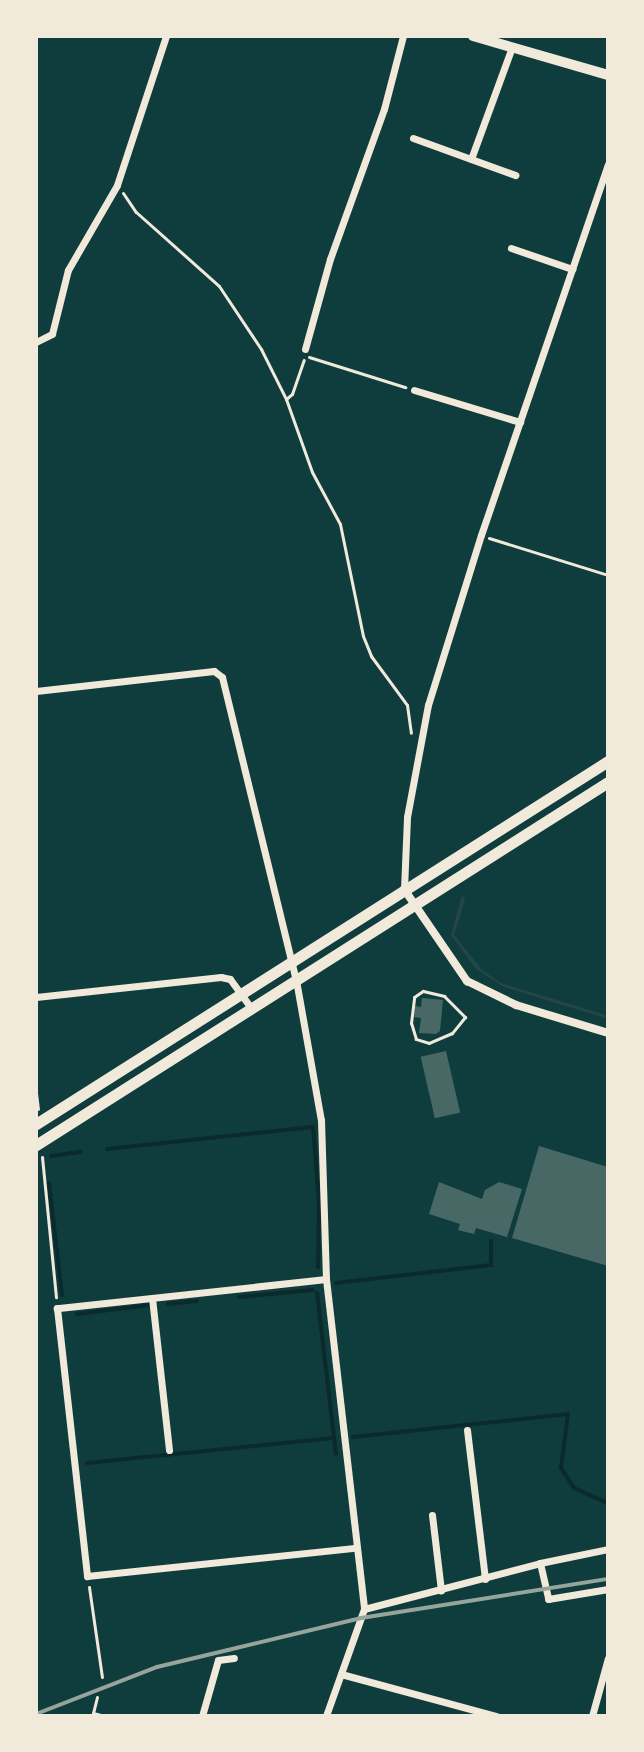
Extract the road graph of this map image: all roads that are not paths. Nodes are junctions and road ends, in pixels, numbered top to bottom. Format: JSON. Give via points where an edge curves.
{"nodes":[{"id":1,"x":166,"y":36,"type":"edge"},
{"id":2,"x":403,"y":36,"type":"edge"},
{"id":3,"x":473,"y":36,"type":"edge"},
{"id":4,"x":490,"y":38,"type":"edge"},
{"id":5,"x":512,"y":47,"type":"junction"},
{"id":6,"x":608,"y":75,"type":"edge"},
{"id":7,"x":413,"y":138,"type":"dead end"},
{"id":8,"x":471,"y":159,"type":"junction"},
{"id":9,"x":608,"y":164,"type":"edge"},
{"id":10,"x":515,"y":175,"type":"dead end"},
{"id":11,"x":511,"y":248,"type":"dead end"},
{"id":12,"x":572,"y":269,"type":"junction"},
{"id":13,"x":36,"y":342,"type":"edge"},
{"id":14,"x":305,"y":352,"type":"road end"},
{"id":15,"x":414,"y":390,"type":"road end"},
{"id":16,"x":520,"y":422,"type":"junction"},
{"id":17,"x":36,"y":691,"type":"edge"},
{"id":18,"x":608,"y":761,"type":"edge"},
{"id":19,"x":608,"y":782,"type":"edge"},
{"id":20,"x":404,"y":889,"type":"junction"},
{"id":21,"x":413,"y":905,"type":"junction"},
{"id":22,"x":290,"y":960,"type":"junction"},
{"id":23,"x":296,"y":980,"type":"junction"},
{"id":24,"x":241,"y":992,"type":"junction"},
{"id":25,"x":36,"y":997,"type":"edge"},
{"id":26,"x":251,"y":1008,"type":"junction"},
{"id":27,"x":465,"y":1017,"type":"joint"},
{"id":28,"x":608,"y":1033,"type":"edge"},
{"id":29,"x":36,"y":1124,"type":"edge"},
{"id":30,"x":38,"y":1144,"type":"edge"},
{"id":31,"x":326,"y":1279,"type":"junction"},
{"id":32,"x":152,"y":1298,"type":"junction"},
{"id":33,"x":467,"y":1430,"type":"dead end"},
{"id":34,"x":169,"y":1450,"type":"dead end"},
{"id":35,"x":432,"y":1515,"type":"dead end"},
{"id":36,"x":355,"y":1548,"type":"junction"},
{"id":37,"x":608,"y":1549,"type":"edge"},
{"id":38,"x":540,"y":1563,"type":"junction"},
{"id":39,"x":485,"y":1579,"type":"junction"},
{"id":40,"x":608,"y":1589,"type":"edge"},
{"id":41,"x":441,"y":1590,"type":"junction"},
{"id":42,"x":364,"y":1609,"type":"junction"},
{"id":43,"x":234,"y":1658,"type":"dead end"},
{"id":44,"x":608,"y":1658,"type":"edge"},
{"id":45,"x":341,"y":1674,"type":"junction"},
{"id":46,"x":605,"y":1679,"type":"edge"},
{"id":47,"x":202,"y":1716,"type":"edge"},
{"id":48,"x":326,"y":1716,"type":"edge"},
{"id":49,"x":496,"y":1716,"type":"edge"},
{"id":50,"x":592,"y":1716,"type":"edge"}],
"edges":[{"from":1,"to":13,"type":"street","via":[[117,185],[68,270],[52,334]]},
{"from":2,"to":14,"type":"street"},
{"from":3,"to":4,"type":"main road"},
{"from":4,"to":5,"type":"main road"},
{"from":5,"to":6,"type":"main road"},
{"from":5,"to":8,"type":"street"},
{"from":7,"to":8,"type":"street"},
{"from":8,"to":10,"type":"street"},
{"from":9,"to":12,"type":"street"},
{"from":11,"to":12,"type":"street"},
{"from":12,"to":16,"type":"street"},
{"from":15,"to":16,"type":"street"},
{"from":16,"to":20,"type":"street","via":[[428,705],[415,761]]},
{"from":17,"to":22,"type":"street","via":[[219,672]]},
{"from":18,"to":20,"type":"highway"},
{"from":19,"to":21,"type":"highway"},
{"from":20,"to":21,"type":"street"},
{"from":20,"to":22,"type":"highway"},
{"from":21,"to":23,"type":"highway"},
{"from":21,"to":28,"type":"street","via":[[467,981],[501,999]]},
{"from":22,"to":23,"type":"street"},
{"from":22,"to":24,"type":"highway"},
{"from":23,"to":26,"type":"highway"},
{"from":23,"to":31,"type":"street","via":[[321,1120]]},
{"from":24,"to":25,"type":"street","via":[[221,977]]},
{"from":24,"to":26,"type":"street"},
{"from":24,"to":29,"type":"highway"},
{"from":26,"to":30,"type":"highway"},
{"from":27,"to":27,"type":"lane","via":[[452,1033],[422,1042],[411,1023],[414,997],[423,991],[444,996]]},
{"from":31,"to":32,"type":"street"},
{"from":31,"to":36,"type":"street"},
{"from":32,"to":34,"type":"street"},
{"from":32,"to":36,"type":"street","via":[[57,1308],[87,1576]]},
{"from":33,"to":39,"type":"street"},
{"from":35,"to":41,"type":"street"},
{"from":36,"to":42,"type":"street"},
{"from":37,"to":38,"type":"street"},
{"from":38,"to":39,"type":"street"},
{"from":38,"to":40,"type":"street","via":[[548,1599]]},
{"from":39,"to":41,"type":"street"},
{"from":41,"to":42,"type":"street"},
{"from":42,"to":45,"type":"street"},
{"from":43,"to":47,"type":"street","via":[[218,1660]]},
{"from":44,"to":46,"type":"street"},
{"from":45,"to":48,"type":"street"},
{"from":45,"to":49,"type":"street"},
{"from":46,"to":50,"type":"street"}]}
